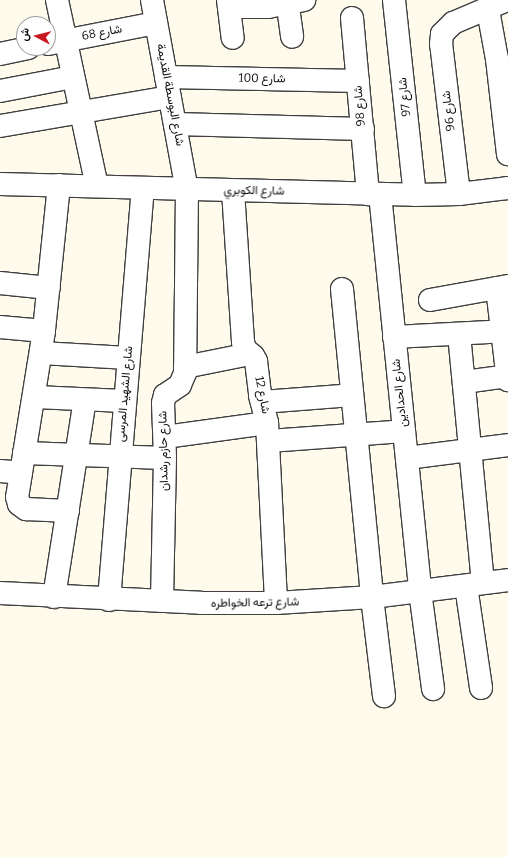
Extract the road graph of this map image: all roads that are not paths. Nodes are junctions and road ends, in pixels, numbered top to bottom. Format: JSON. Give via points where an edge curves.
{"nodes":[{"id":1,"x":57,"y":0,"type":"edge"},
{"id":2,"x":152,"y":0,"type":"edge"},
{"id":3,"x":394,"y":0,"type":"edge"},
{"id":4,"x":507,"y":0,"type":"edge"},
{"id":5,"x":293,"y":1,"type":"edge"},
{"id":6,"x":229,"y":3,"type":"edge"},
{"id":7,"x":488,"y":10,"type":"junction"},
{"id":8,"x":352,"y":18,"type":"dead end"},
{"id":9,"x":156,"y":23,"type":"junction"},
{"id":10,"x":292,"y":37,"type":"dead end"},
{"id":11,"x":233,"y":38,"type":"dead end"},
{"id":12,"x":57,"y":42,"type":"edge"},
{"id":13,"x":16,"y":51,"type":"edge"},
{"id":14,"x":0,"y":54,"type":"edge"},
{"id":15,"x":502,"y":56,"type":"edge"},
{"id":16,"x":73,"y":77,"type":"junction"},
{"id":17,"x":358,"y":81,"type":"junction"},
{"id":18,"x":168,"y":87,"type":"junction"},
{"id":19,"x":0,"y":91,"type":"edge"},
{"id":20,"x":81,"y":112,"type":"junction"},
{"id":21,"x":175,"y":124,"type":"junction"},
{"id":22,"x":0,"y":126,"type":"edge"},
{"id":23,"x":363,"y":129,"type":"junction"},
{"id":24,"x":508,"y":154,"type":"edge"},
{"id":25,"x":0,"y":183,"type":"edge"},
{"id":26,"x":59,"y":185,"type":"junction"},
{"id":27,"x":97,"y":186,"type":"junction"},
{"id":28,"x":508,"y":188,"type":"edge"},
{"id":29,"x":143,"y":189,"type":"junction"},
{"id":30,"x":187,"y":190,"type":"junction"},
{"id":31,"x":233,"y":191,"type":"junction"},
{"id":32,"x":374,"y":194,"type":"junction"},
{"id":33,"x":459,"y":194,"type":"junction"},
{"id":34,"x":415,"y":195,"type":"junction"},
{"id":35,"x":0,"y":283,"type":"edge"},
{"id":36,"x":502,"y":287,"type":"edge"},
{"id":37,"x":49,"y":288,"type":"junction"},
{"id":38,"x":342,"y":289,"type":"dead end"},
{"id":39,"x":430,"y":300,"type":"dead end"},
{"id":40,"x":0,"y":327,"type":"edge"},
{"id":41,"x":44,"y":331,"type":"junction"},
{"id":42,"x":505,"y":331,"type":"edge"},
{"id":43,"x":459,"y":334,"type":"junction"},
{"id":44,"x":394,"y":337,"type":"junction"},
{"id":45,"x":41,"y":354,"type":"junction"},
{"id":46,"x":250,"y":354,"type":"junction"},
{"id":47,"x":128,"y":358,"type":"junction"},
{"id":48,"x":185,"y":367,"type":"junction"},
{"id":49,"x":508,"y":376,"type":"edge"},
{"id":50,"x":508,"y":380,"type":"edge"},
{"id":51,"x":464,"y":382,"type":"junction"},
{"id":52,"x":352,"y":395,"type":"junction"},
{"id":53,"x":35,"y":397,"type":"junction"},
{"id":54,"x":85,"y":400,"type":"junction"},
{"id":55,"x":124,"y":401,"type":"junction"},
{"id":56,"x":262,"y":402,"type":"junction"},
{"id":57,"x":404,"y":431,"type":"junction"},
{"id":58,"x":268,"y":432,"type":"junction"},
{"id":59,"x":356,"y":434,"type":"junction"},
{"id":60,"x":165,"y":437,"type":"junction"},
{"id":61,"x":508,"y":445,"type":"edge"},
{"id":62,"x":470,"y":450,"type":"junction"},
{"id":63,"x":76,"y":456,"type":"junction"},
{"id":64,"x":120,"y":458,"type":"junction"},
{"id":65,"x":165,"y":458,"type":"junction"},
{"id":66,"x":407,"y":458,"type":"junction"},
{"id":67,"x":15,"y":466,"type":"edge"},
{"id":68,"x":68,"y":511,"type":"junction"},
{"id":69,"x":508,"y":580,"type":"edge"},
{"id":70,"x":474,"y":584,"type":"junction"},
{"id":71,"x":420,"y":591,"type":"junction"},
{"id":72,"x":0,"y":593,"type":"edge"},
{"id":73,"x":54,"y":597,"type":"junction"},
{"id":74,"x":372,"y":597,"type":"junction"},
{"id":75,"x":109,"y":600,"type":"junction"},
{"id":76,"x":162,"y":602,"type":"junction"},
{"id":77,"x":276,"y":603,"type":"junction"},
{"id":78,"x":481,"y":688,"type":"dead end"},
{"id":79,"x":433,"y":689,"type":"dead end"},
{"id":80,"x":384,"y":696,"type":"dead end"}],
"edges":[{"from":1,"to":12,"type":"street"},
{"from":2,"to":9,"type":"street","name":"شارع البوسطة القديمة"},
{"from":3,"to":34,"type":"street","name":"شارع 97"},
{"from":4,"to":7,"type":"street"},
{"from":5,"to":6,"type":"street","via":[[268,7]]},
{"from":5,"to":10,"type":"street"},
{"from":6,"to":11,"type":"street"},
{"from":7,"to":15,"type":"street"},
{"from":7,"to":33,"type":"street","name":"شارع 96","via":[[453,24],[442,34],[441,44]]},
{"from":8,"to":17,"type":"street","name":"شارع 98"},
{"from":9,"to":12,"type":"street","name":"شارع 68"},
{"from":9,"to":18,"type":"street","name":"شارع البوسطة القديمة"},
{"from":12,"to":16,"type":"street"},
{"from":13,"to":14,"type":"street"},
{"from":15,"to":24,"type":"street"},
{"from":16,"to":19,"type":"street"},
{"from":16,"to":20,"type":"street"},
{"from":17,"to":18,"type":"street","name":"شارع 100"},
{"from":17,"to":23,"type":"street","name":"شارع 98"},
{"from":18,"to":20,"type":"street","name":"شارع 100"},
{"from":18,"to":21,"type":"street","name":"شارع البوسطة القديمة"},
{"from":20,"to":22,"type":"street","name":"شارع 100"},
{"from":20,"to":27,"type":"street"},
{"from":21,"to":23,"type":"street"},
{"from":21,"to":30,"type":"street","name":"شارع البوسطة القديمة"},
{"from":23,"to":32,"type":"street","name":"شارع 98"},
{"from":25,"to":26,"type":"street","name":"شارع الكوبري"},
{"from":26,"to":27,"type":"street","name":"شارع الكوبري"},
{"from":26,"to":37,"type":"street"},
{"from":27,"to":29,"type":"street","name":"شارع الكوبري"},
{"from":28,"to":33,"type":"street","name":"شارع الكوبري"},
{"from":29,"to":30,"type":"street","name":"شارع الكوبري"},
{"from":29,"to":47,"type":"street","name":"شارع الشهيد المرسى"},
{"from":30,"to":31,"type":"street","name":"شارع الكوبري"},
{"from":30,"to":48,"type":"street","name":"شارع حازم رشدان"},
{"from":31,"to":32,"type":"street","name":"شارع الكوبري"},
{"from":31,"to":46,"type":"street","name":"شارع 12","via":[[243,342]]},
{"from":32,"to":34,"type":"street","name":"شارع الكوبري"},
{"from":32,"to":44,"type":"street","name":"شارع الحدادين"},
{"from":33,"to":34,"type":"street","name":"شارع الكوبري"},
{"from":35,"to":37,"type":"street"},
{"from":36,"to":39,"type":"street"},
{"from":36,"to":42,"type":"street"},
{"from":37,"to":41,"type":"street"},
{"from":38,"to":52,"type":"street"},
{"from":40,"to":41,"type":"street"},
{"from":41,"to":45,"type":"street"},
{"from":42,"to":43,"type":"street"},
{"from":42,"to":49,"type":"street"},
{"from":43,"to":44,"type":"street"},
{"from":43,"to":51,"type":"street"},
{"from":44,"to":57,"type":"street","name":"شارع الحدادين"},
{"from":45,"to":47,"type":"street"},
{"from":45,"to":53,"type":"street"},
{"from":46,"to":48,"type":"street"},
{"from":46,"to":56,"type":"street","name":"شارع 12","via":[[256,361]]},
{"from":47,"to":55,"type":"street","name":"شارع الشهيد المرسى"},
{"from":48,"to":60,"type":"street","name":"شارع حازم رشدان","via":[[180,385],[167,392],[164,399]]},
{"from":49,"to":50,"type":"street"},
{"from":49,"to":51,"type":"street"},
{"from":51,"to":62,"type":"street"},
{"from":52,"to":56,"type":"street"},
{"from":52,"to":59,"type":"street"},
{"from":53,"to":54,"type":"street"},
{"from":53,"to":67,"type":"street"},
{"from":54,"to":55,"type":"street"},
{"from":54,"to":63,"type":"street"},
{"from":55,"to":64,"type":"street","name":"شارع الشهيد المرسى"},
{"from":56,"to":58,"type":"street","name":"شارع 12"},
{"from":57,"to":59,"type":"street"},
{"from":57,"to":66,"type":"street","name":"شارع الحدادين"},
{"from":58,"to":59,"type":"street"},
{"from":58,"to":60,"type":"street"},
{"from":58,"to":77,"type":"street","name":"شارع 12"},
{"from":59,"to":74,"type":"street"},
{"from":60,"to":65,"type":"street","name":"شارع حازم رشدان"},
{"from":61,"to":62,"type":"street"},
{"from":62,"to":66,"type":"street"},
{"from":62,"to":70,"type":"street"},
{"from":63,"to":64,"type":"street"},
{"from":63,"to":67,"type":"street"},
{"from":63,"to":68,"type":"street"},
{"from":64,"to":65,"type":"street"},
{"from":64,"to":75,"type":"street","name":"شارع الشهيد المرسى"},
{"from":65,"to":76,"type":"street","name":"شارع حازم رشدان"},
{"from":66,"to":71,"type":"street","name":"شارع الحدادين"},
{"from":67,"to":68,"type":"street","via":[[16,497],[23,508]]},
{"from":68,"to":73,"type":"street"},
{"from":69,"to":70,"type":"street","name":"شارع ترعه الخواطره"},
{"from":70,"to":71,"type":"street","name":"شارع ترعه الخواطره"},
{"from":70,"to":78,"type":"street"},
{"from":71,"to":74,"type":"street","name":"شارع ترعه الخواطره"},
{"from":71,"to":79,"type":"street","name":"شارع الحدادين"},
{"from":72,"to":73,"type":"street","name":"شارع ترعه الخواطره"},
{"from":73,"to":75,"type":"street","name":"شارع ترعه الخواطره"},
{"from":74,"to":77,"type":"street","name":"شارع ترعه الخواطره"},
{"from":74,"to":80,"type":"street"},
{"from":75,"to":76,"type":"street","name":"شارع ترعه الخواطره"},
{"from":76,"to":77,"type":"street","name":"شارع ترعه الخواطره"}]}
